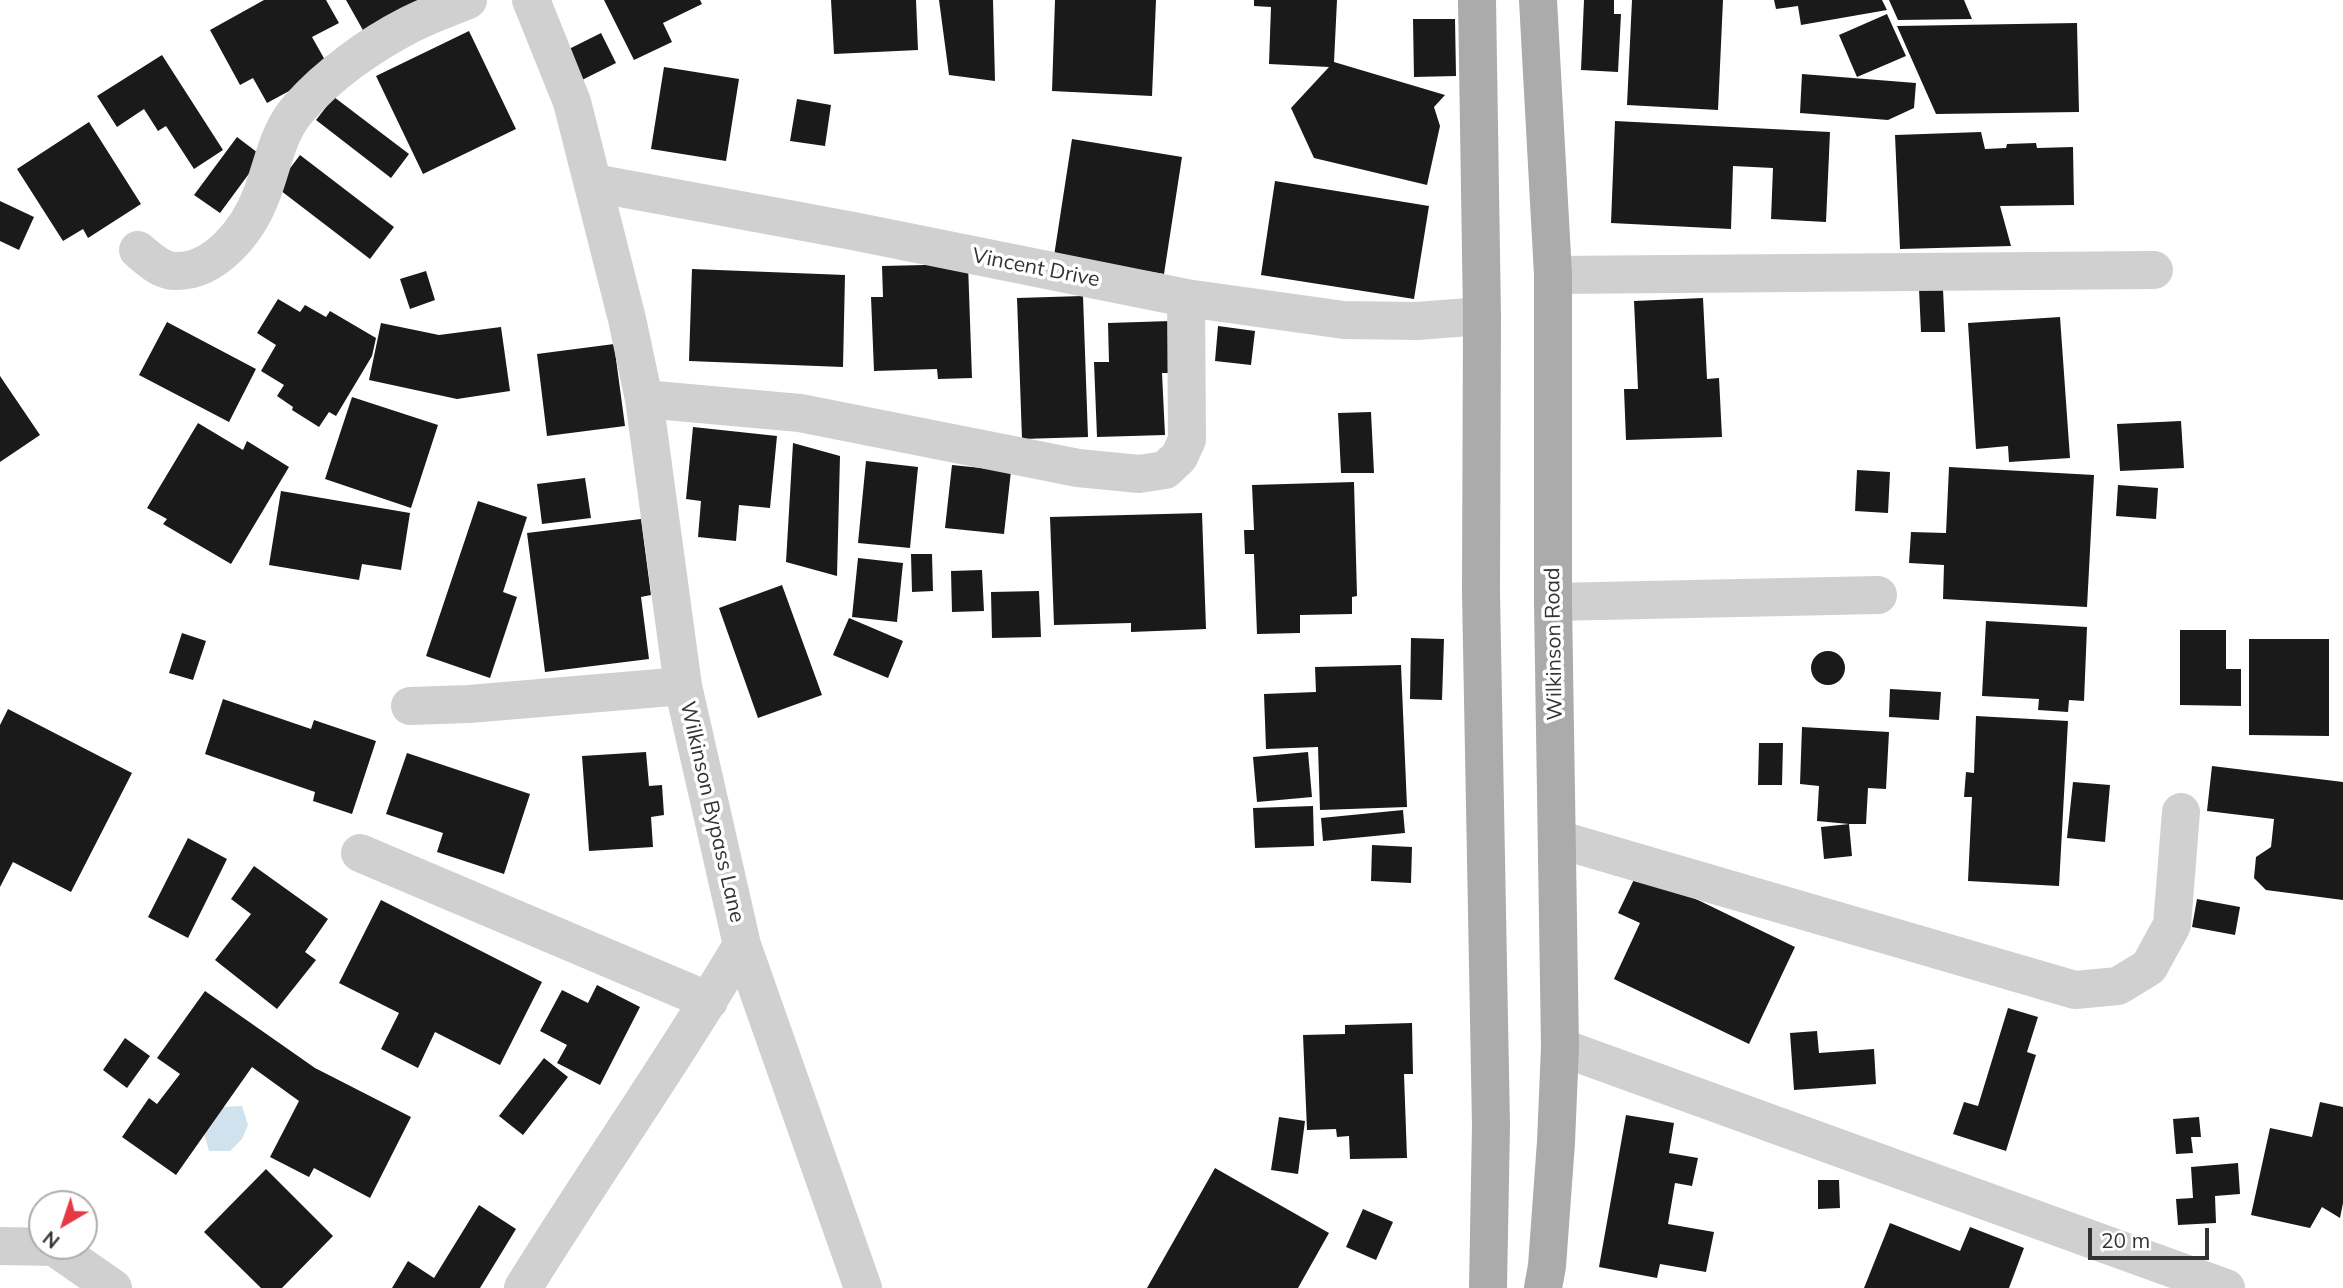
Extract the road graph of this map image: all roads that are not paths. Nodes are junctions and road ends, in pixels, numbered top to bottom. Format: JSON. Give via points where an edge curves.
{"nodes":[{"id":1,"x":468,"y":0,"type":"edge"},
{"id":2,"x":531,"y":0,"type":"edge"},
{"id":3,"x":1477,"y":0,"type":"edge"},
{"id":4,"x":1538,"y":0,"type":"edge"},
{"id":5,"x":594,"y":183,"type":"junction"},
{"id":6,"x":138,"y":250,"type":"dead end"},
{"id":7,"x":2154,"y":270,"type":"dead end"},
{"id":8,"x":1553,"y":275,"type":"junction"},
{"id":9,"x":1186,"y":298,"type":"junction"},
{"id":10,"x":1482,"y":316,"type":"junction"},
{"id":11,"x":644,"y":399,"type":"junction"},
{"id":12,"x":1878,"y":595,"type":"dead end"},
{"id":13,"x":1553,"y":602,"type":"junction"},
{"id":14,"x":683,"y":686,"type":"junction"},
{"id":15,"x":410,"y":706,"type":"dead end"},
{"id":16,"x":2181,"y":812,"type":"dead end"},
{"id":17,"x":1558,"y":839,"type":"junction"},
{"id":18,"x":360,"y":853,"type":"dead end"},
{"id":19,"x":742,"y":945,"type":"junction"},
{"id":20,"x":709,"y":1001,"type":"junction"},
{"id":21,"x":1560,"y":1048,"type":"junction"},
{"id":22,"x":0,"y":1246,"type":"edge"},
{"id":23,"x":113,"y":1288,"type":"edge"},
{"id":24,"x":523,"y":1288,"type":"edge"},
{"id":25,"x":863,"y":1288,"type":"edge"},
{"id":26,"x":1488,"y":1288,"type":"edge"},
{"id":27,"x":1543,"y":1288,"type":"edge"},
{"id":28,"x":2226,"y":1288,"type":"edge"}],
"edges":[{"from":1,"to":6,"type":"street","via":[[409,25],[317,88],[296,110],[281,136],[248,223],[229,246],[204,265],[173,271],[157,266]]},
{"from":2,"to":5,"type":"street","name":"Wilkinson Bypass Lane","via":[[572,102]]},
{"from":3,"to":10,"type":"main road"},
{"from":4,"to":8,"type":"main road","name":"Wilkinson Road"},
{"from":5,"to":9,"type":"street","name":"Vincent Drive"},
{"from":5,"to":11,"type":"street","name":"Wilkinson Bypass Lane"},
{"from":7,"to":8,"type":"street"},
{"from":8,"to":13,"type":"main road","name":"Wilkinson Road"},
{"from":9,"to":10,"type":"street","name":"Vincent Drive","via":[[1344,320]]},
{"from":9,"to":11,"type":"street","via":[[1187,440],[1179,457],[1165,470],[1139,474],[1078,468],[800,413]]},
{"from":10,"to":26,"type":"main road","via":[[1481,592],[1491,1126]]},
{"from":11,"to":14,"type":"street","name":"Wilkinson Bypass Lane"},
{"from":12,"to":13,"type":"street"},
{"from":13,"to":17,"type":"main road","name":"Wilkinson Road"},
{"from":14,"to":15,"type":"street"},
{"from":14,"to":19,"type":"street","name":"Wilkinson Bypass Lane"},
{"from":16,"to":17,"type":"street","via":[[2172,925],[2149,967],[2118,986],[2075,990]]},
{"from":17,"to":21,"type":"main road","name":"Wilkinson Road"},
{"from":18,"to":20,"type":"street"},
{"from":19,"to":20,"type":"street"},
{"from":19,"to":25,"type":"street","name":"Wilkinson Bypass Lane"},
{"from":20,"to":24,"type":"street"},
{"from":21,"to":27,"type":"main road","name":"Wilkinson Road"},
{"from":21,"to":28,"type":"street"},
{"from":22,"to":23,"type":"street","via":[[54,1247]]}]}
